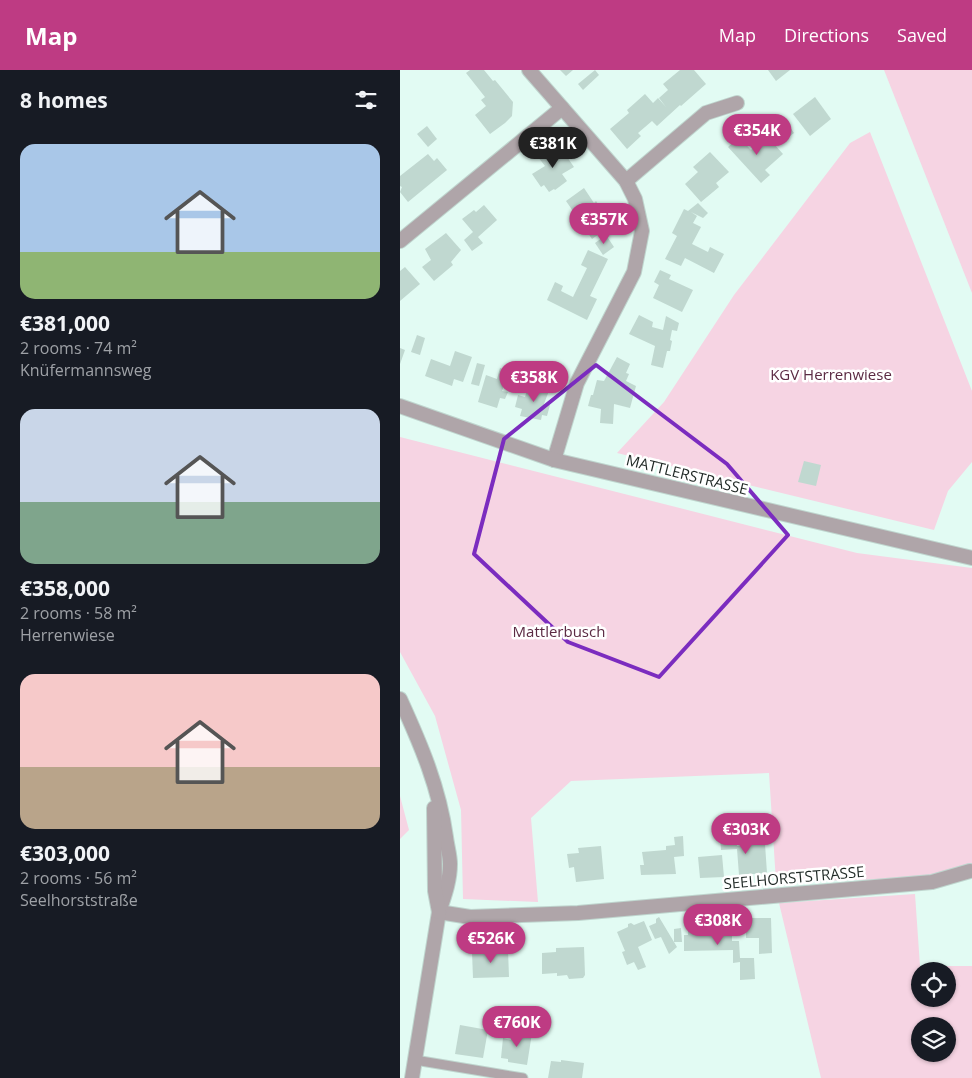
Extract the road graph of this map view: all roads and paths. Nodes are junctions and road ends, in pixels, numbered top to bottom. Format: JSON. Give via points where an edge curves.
{"nodes":[{"id":1,"x":529,"y":70,"type":"edge"},
{"id":2,"x":737,"y":104,"type":"dead end"},
{"id":3,"x":562,"y":108,"type":"junction"},
{"id":4,"x":626,"y":181,"type":"junction"},
{"id":5,"x":400,"y":241,"type":"edge"},
{"id":6,"x":400,"y":406,"type":"edge"},
{"id":7,"x":554,"y":460,"type":"junction"},
{"id":8,"x":972,"y":558,"type":"edge"},
{"id":9,"x":400,"y":699,"type":"edge"},
{"id":10,"x":970,"y":871,"type":"dead end"},
{"id":11,"x":439,"y":912,"type":"junction"},
{"id":12,"x":415,"y":1060,"type":"junction"},
{"id":13,"x":412,"y":1078,"type":"edge"},
{"id":14,"x":523,"y":1078,"type":"edge"}],
"edges":[{"from":1,"to":3,"type":"street"},
{"from":2,"to":4,"type":"street","via":[[706,113]]},
{"from":3,"to":4,"type":"street"},
{"from":3,"to":5,"type":"street"},
{"from":4,"to":7,"type":"street","via":[[635,199],[642,230],[634,272],[577,383]]},
{"from":6,"to":7,"type":"street","name":"MATTLERSTRASSE"},
{"from":7,"to":8,"type":"street","name":"MATTLERSTRASSE"},
{"from":9,"to":11,"type":"street","via":[[434,779],[442,814],[450,864],[447,891]]},
{"from":10,"to":11,"type":"street","name":"SEELHORSTSTRASSE","via":[[932,882],[578,913],[470,917]]},
{"from":11,"to":12,"type":"street"},
{"from":12,"to":13,"type":"street"},
{"from":12,"to":14,"type":"lane"}]}
